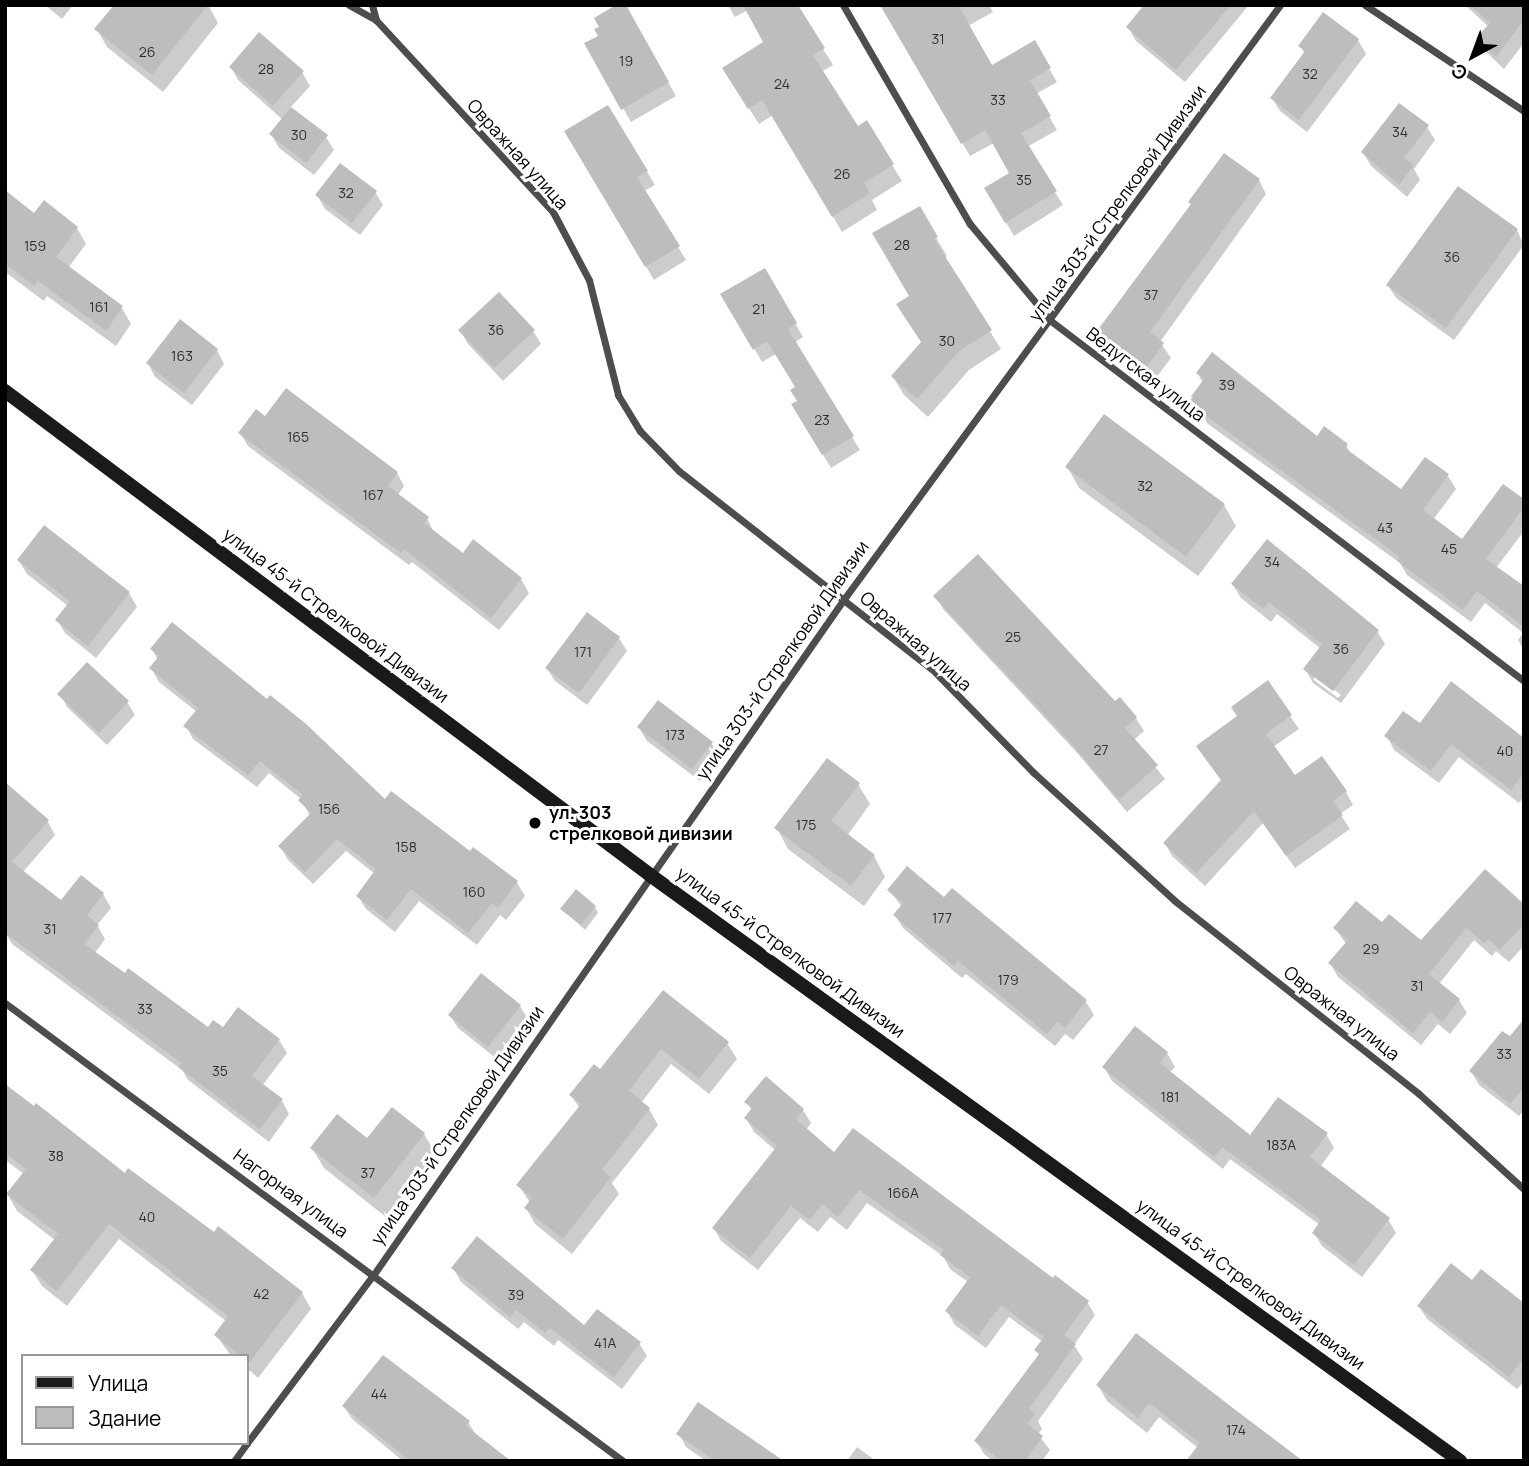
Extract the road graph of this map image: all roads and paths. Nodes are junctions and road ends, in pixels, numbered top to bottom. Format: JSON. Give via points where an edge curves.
{"nodes":[{"id":1,"x":349,"y":5,"type":"edge"},
{"id":2,"x":372,"y":5,"type":"edge"},
{"id":3,"x":843,"y":5,"type":"edge"},
{"id":4,"x":1280,"y":5,"type":"edge"},
{"id":5,"x":1365,"y":5,"type":"edge"},
{"id":6,"x":376,"y":20,"type":"junction"},
{"id":7,"x":1524,"y":111,"type":"edge"},
{"id":8,"x":1051,"y":321,"type":"junction"},
{"id":9,"x":5,"y":391,"type":"edge"},
{"id":10,"x":844,"y":599,"type":"junction"},
{"id":11,"x":1524,"y":681,"type":"edge"},
{"id":12,"x":650,"y":874,"type":"junction"},
{"id":13,"x":5,"y":1003,"type":"edge"},
{"id":14,"x":1524,"y":1189,"type":"edge"},
{"id":15,"x":374,"y":1273,"type":"junction"},
{"id":16,"x":248,"y":1442,"type":"edge"},
{"id":17,"x":246,"y":1445,"type":"edge"},
{"id":18,"x":234,"y":1461,"type":"edge"},
{"id":19,"x":623,"y":1461,"type":"edge"},
{"id":20,"x":1460,"y":1461,"type":"edge"}],
"edges":[{"from":1,"to":6,"type":"street"},
{"from":2,"to":6,"type":"street","name":"Овражная улица"},
{"from":3,"to":8,"type":"street","name":"Ведугская улица","via":[[971,224]]},
{"from":4,"to":8,"type":"street","name":"улица 303-й Стрелковой Дивизии"},
{"from":5,"to":7,"type":"street"},
{"from":6,"to":10,"type":"street","name":"Овражная улица","via":[[553,212],[589,280],[618,395],[640,431],[679,471]]},
{"from":8,"to":10,"type":"street","name":"улица 303-й Стрелковой Дивизии"},
{"from":8,"to":11,"type":"street","name":"Ведугская улица"},
{"from":9,"to":12,"type":"main road","name":"улица 45-й Стрелковой Дивизии"},
{"from":10,"to":12,"type":"street","name":"улица 303-й Стрелковой Дивизии"},
{"from":10,"to":14,"type":"street","name":"Овражная улица","via":[[935,673],[1034,773],[1175,901],[1418,1093]]},
{"from":12,"to":15,"type":"street","name":"улица 303-й Стрелковой Дивизии"},
{"from":12,"to":20,"type":"main road","name":"улица 45-й Стрелковой Дивизии"},
{"from":13,"to":15,"type":"street","name":"Нагорная улица"},
{"from":15,"to":16,"type":"street","name":"улица 303-й Стрелковой Дивизии"},
{"from":15,"to":19,"type":"street","name":"Нагорная улица"},
{"from":17,"to":18,"type":"street","name":"улица 303-й Стрелковой Дивизии"}]}
